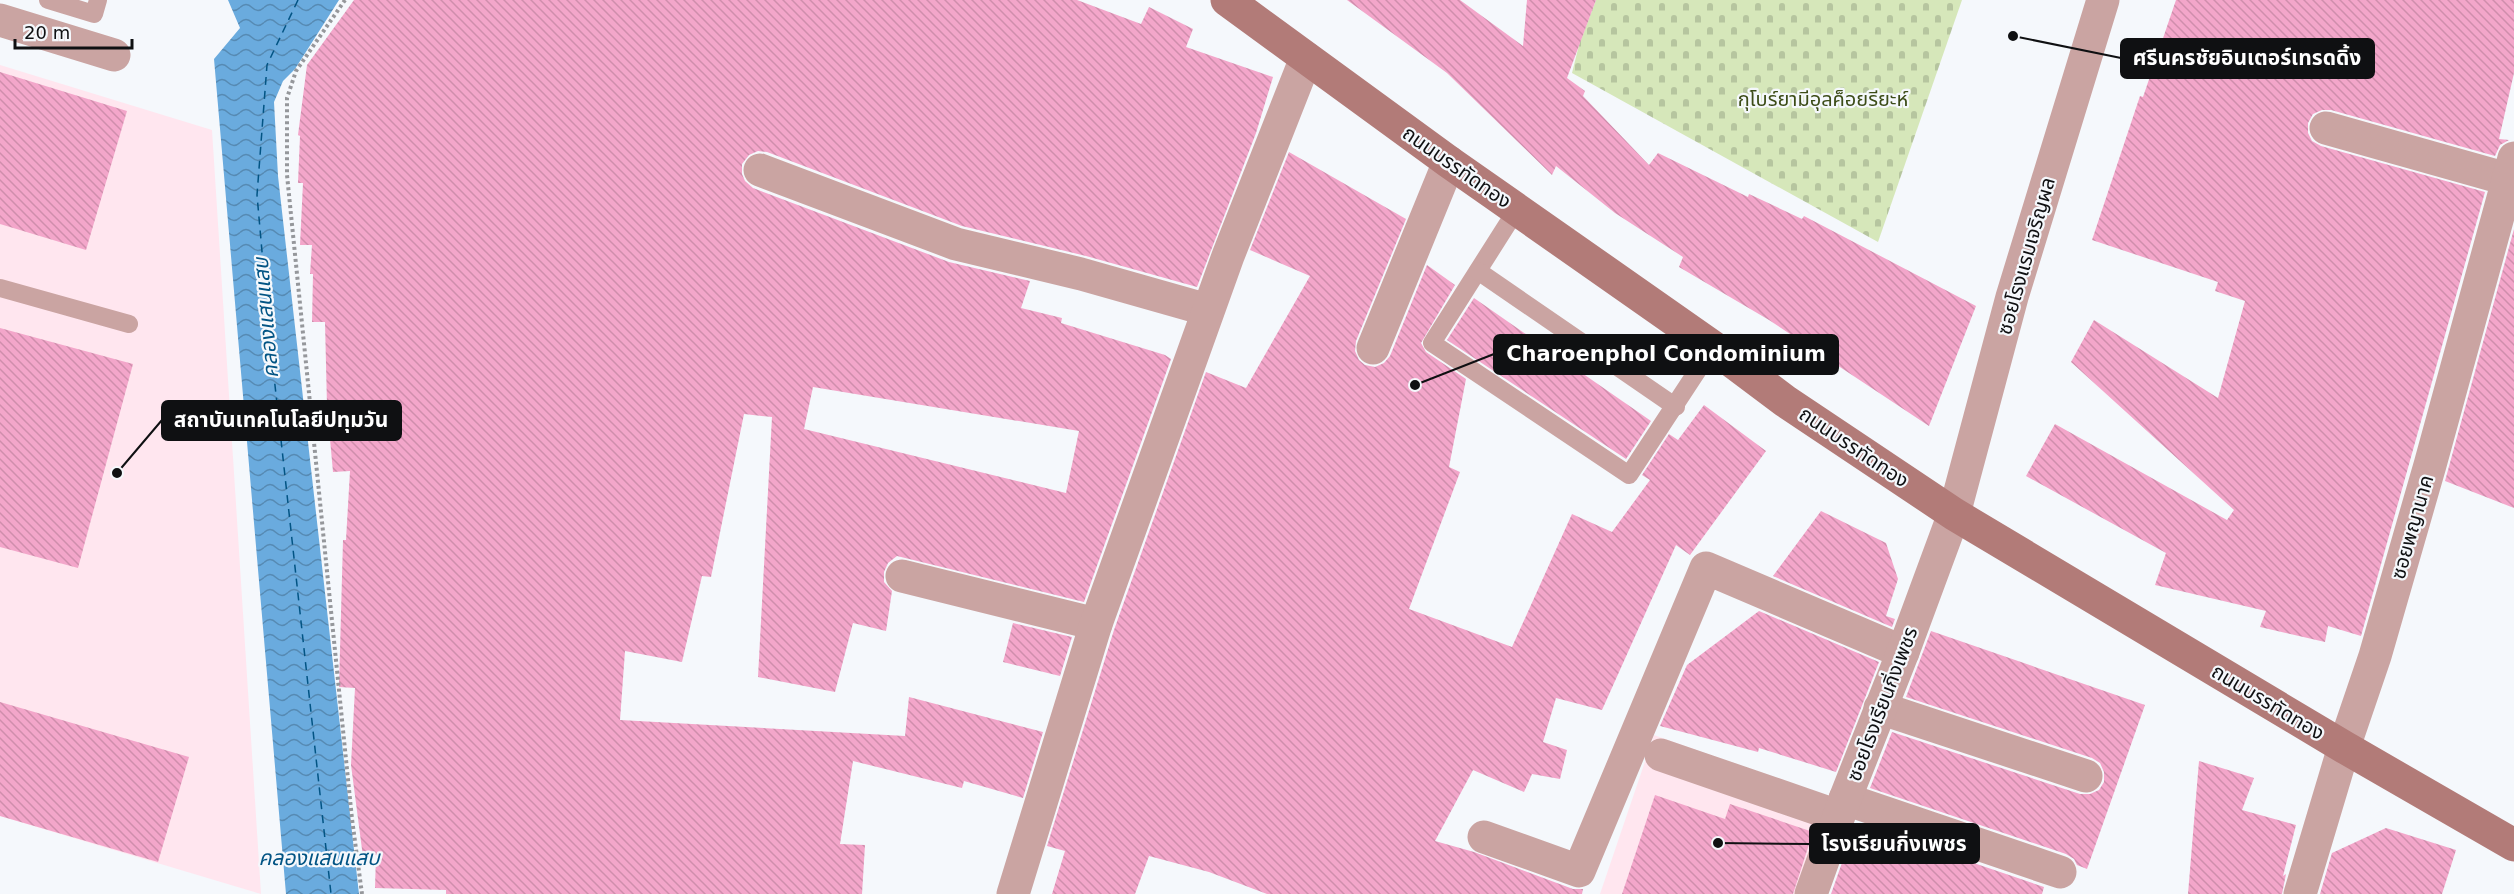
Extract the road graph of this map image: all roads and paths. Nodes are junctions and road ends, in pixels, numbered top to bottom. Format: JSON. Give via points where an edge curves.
{"nodes":[{"id":1,"x":48,"y":0,"type":"edge"},
{"id":2,"x":98,"y":0,"type":"edge"},
{"id":3,"x":345,"y":0,"type":"edge"},
{"id":4,"x":1227,"y":0,"type":"edge"},
{"id":5,"x":2100,"y":1,"type":"edge"},
{"id":6,"x":0,"y":20,"type":"edge"},
{"id":7,"x":114,"y":56,"type":"dead end"},
{"id":8,"x":1306,"y":58,"type":"junction"},
{"id":9,"x":2326,"y":128,"type":"dead end"},
{"id":10,"x":1449,"y":162,"type":"junction"},
{"id":11,"x":2511,"y":169,"type":"edge"},
{"id":12,"x":760,"y":170,"type":"dead end"},
{"id":13,"x":1517,"y":208,"type":"junction"},
{"id":14,"x":1478,"y":271,"type":"junction"},
{"id":15,"x":0,"y":288,"type":"edge"},
{"id":16,"x":1208,"y":310,"type":"junction"},
{"id":17,"x":129,"y":324,"type":"dead end"},
{"id":18,"x":1713,"y":347,"type":"junction"},
{"id":19,"x":1373,"y":348,"type":"dead end"},
{"id":20,"x":1676,"y":406,"type":"junction"},
{"id":21,"x":1954,"y":514,"type":"junction"},
{"id":22,"x":902,"y":576,"type":"dead end"},
{"id":23,"x":1096,"y":624,"type":"junction"},
{"id":24,"x":1903,"y":652,"type":"junction"},
{"id":25,"x":1880,"y":708,"type":"junction"},
{"id":26,"x":2344,"y":747,"type":"junction"},
{"id":27,"x":1662,"y":755,"type":"dead end"},
{"id":28,"x":2086,"y":776,"type":"dead end"},
{"id":29,"x":1841,"y":808,"type":"junction"},
{"id":30,"x":1484,"y":837,"type":"dead end"},
{"id":31,"x":2514,"y":845,"type":"edge"},
{"id":32,"x":2060,"y":872,"type":"dead end"},
{"id":33,"x":362,"y":894,"type":"edge"},
{"id":34,"x":1013,"y":894,"type":"edge"},
{"id":35,"x":1810,"y":894,"type":"edge"},
{"id":36,"x":2300,"y":894,"type":"edge"}],
"edges":[{"from":1,"to":2,"type":"lane","via":[[94,14]]},
{"from":3,"to":33,"type":"path","via":[[296,72],[287,98],[287,175]]},
{"from":4,"to":8,"type":"main road","name":"ถนนบรรทัดทอง"},
{"from":5,"to":21,"type":"street","name":"ซอยโรงแรมเจริญผล","via":[[2012,297]]},
{"from":6,"to":7,"type":"street"},
{"from":8,"to":10,"type":"main road","name":"ถนนบรรทัดทอง"},
{"from":8,"to":16,"type":"street"},
{"from":9,"to":11,"type":"street"},
{"from":10,"to":13,"type":"main road","name":"ถนนบรรทัดทอง"},
{"from":10,"to":19,"type":"street"},
{"from":11,"to":26,"type":"street","name":"ซอยพญานาค","via":[[2427,477]]},
{"from":12,"to":16,"type":"street","via":[[956,244]]},
{"from":13,"to":14,"type":"lane"},
{"from":13,"to":18,"type":"main road","name":"ถนนบรรทัดทอง"},
{"from":14,"to":20,"type":"lane"},
{"from":14,"to":20,"type":"lane","via":[[1432,343],[1629,475]]},
{"from":15,"to":17,"type":"lane"},
{"from":16,"to":23,"type":"street"},
{"from":18,"to":20,"type":"lane"},
{"from":18,"to":21,"type":"main road","name":"ถนนบรรทัดทอง","via":[[1785,401]]},
{"from":21,"to":24,"type":"street","name":"ซอยโรงเรียนกิ่งเพชร"},
{"from":21,"to":26,"type":"main road","name":"ถนนบรรทัดทอง"},
{"from":22,"to":23,"type":"street"},
{"from":23,"to":34,"type":"street"},
{"from":24,"to":25,"type":"street","name":"ซอยโรงเรียนกิ่งเพชร"},
{"from":24,"to":30,"type":"street","via":[[1706,568],[1579,871]]},
{"from":25,"to":28,"type":"street"},
{"from":25,"to":29,"type":"street","name":"ซอยโรงเรียนกิ่งเพชร"},
{"from":26,"to":31,"type":"main road","name":"ถนนบรรทัดทอง"},
{"from":26,"to":36,"type":"street","name":"ซอยพญานาค"},
{"from":27,"to":29,"type":"street"},
{"from":29,"to":32,"type":"street"},
{"from":29,"to":35,"type":"street","name":"ซอยโรงเรียนกิ่งเพชร"}]}
